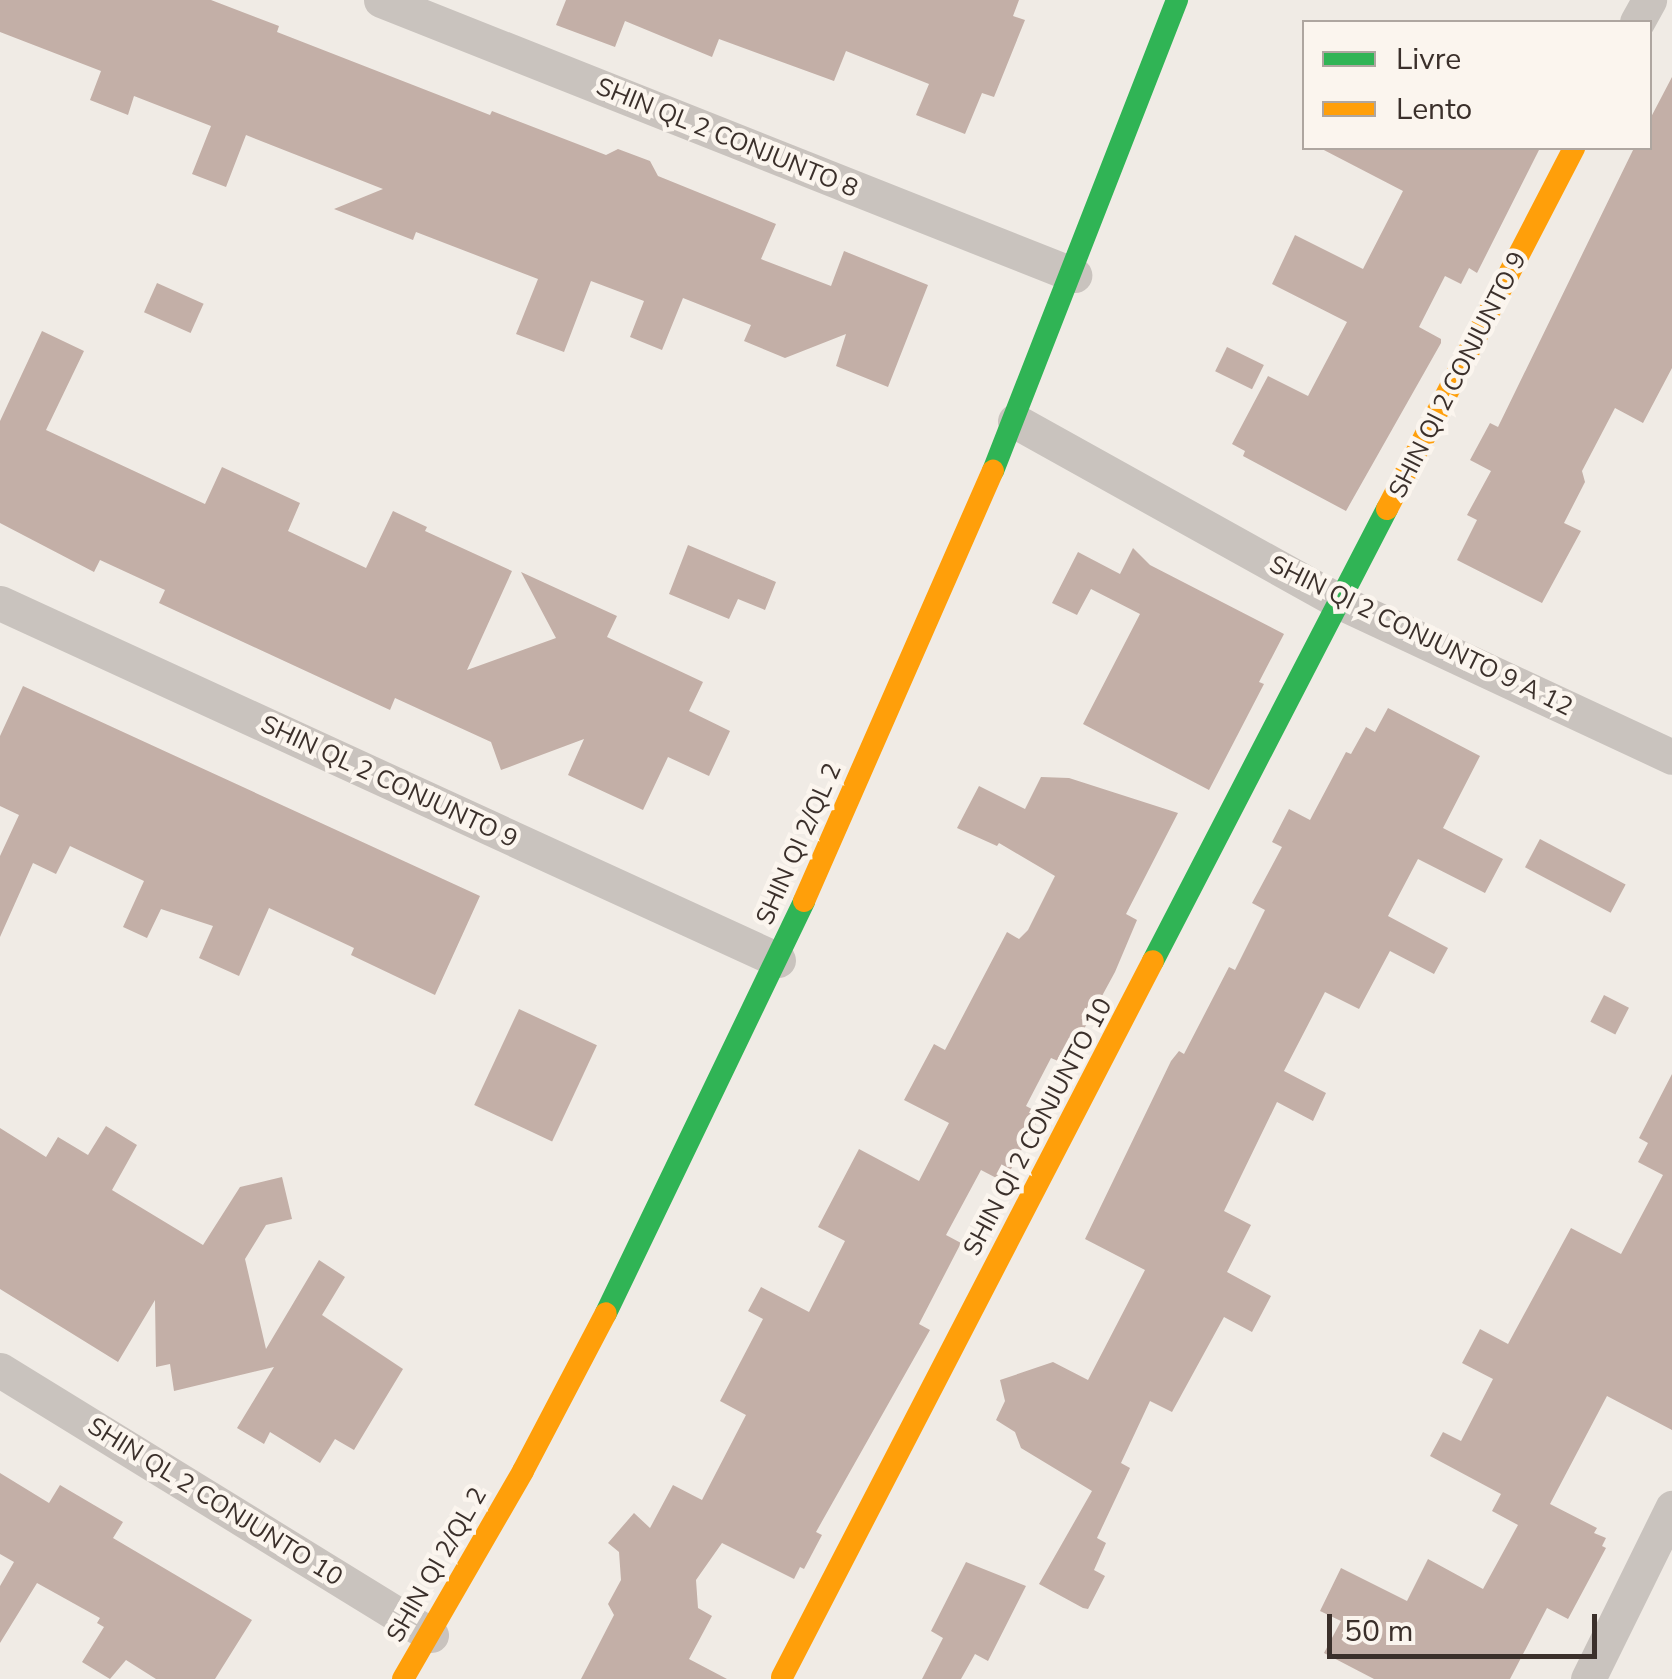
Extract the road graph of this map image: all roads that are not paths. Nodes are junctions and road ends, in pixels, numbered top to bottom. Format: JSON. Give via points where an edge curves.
{"nodes":[{"id":1,"x":381,"y":0,"type":"edge"},
{"id":2,"x":1177,"y":0,"type":"edge"},
{"id":3,"x":1573,"y":150,"type":"edge"},
{"id":4,"x":1074,"y":276,"type":"junction"},
{"id":5,"x":1015,"y":420,"type":"junction"},
{"id":6,"x":0,"y":602,"type":"edge"},
{"id":7,"x":1342,"y":603,"type":"junction"},
{"id":8,"x":1672,"y":757,"type":"edge"},
{"id":9,"x":778,"y":960,"type":"junction"},
{"id":10,"x":0,"y":1370,"type":"edge"},
{"id":11,"x":1672,"y":1508,"type":"edge"},
{"id":12,"x":430,"y":1634,"type":"junction"},
{"id":13,"x":782,"y":1677,"type":"edge"},
{"id":14,"x":404,"y":1679,"type":"edge"},
{"id":15,"x":1588,"y":1679,"type":"edge"}],
"edges":[{"from":1,"to":4,"type":"street","name":"SHIN QL 2 CONJUNTO 8"},
{"from":2,"to":4,"type":"street","name":"SHIN QI 2/QL 2"},
{"from":3,"to":7,"type":"street","name":"SHIN QI 2 CONJUNTO 9"},
{"from":4,"to":5,"type":"street","name":"SHIN QI 2/QL 2"},
{"from":5,"to":7,"type":"street","name":"SHIN QI 2 CONJUNTO 9 A 12"},
{"from":5,"to":9,"type":"street","name":"SHIN QI 2/QL 2"},
{"from":6,"to":9,"type":"street","name":"SHIN QL 2 CONJUNTO 9"},
{"from":7,"to":8,"type":"street","name":"SHIN QI 2 CONJUNTO 9 A 12"},
{"from":7,"to":13,"type":"street","name":"SHIN QI 2 CONJUNTO 10"},
{"from":9,"to":12,"type":"street","name":"SHIN QI 2/QL 2","via":[[623,1280]]},
{"from":10,"to":12,"type":"street","name":"SHIN QL 2 CONJUNTO 10"},
{"from":11,"to":15,"type":"street"},
{"from":12,"to":14,"type":"street","name":"SHIN QI 2/QL 2"}]}
